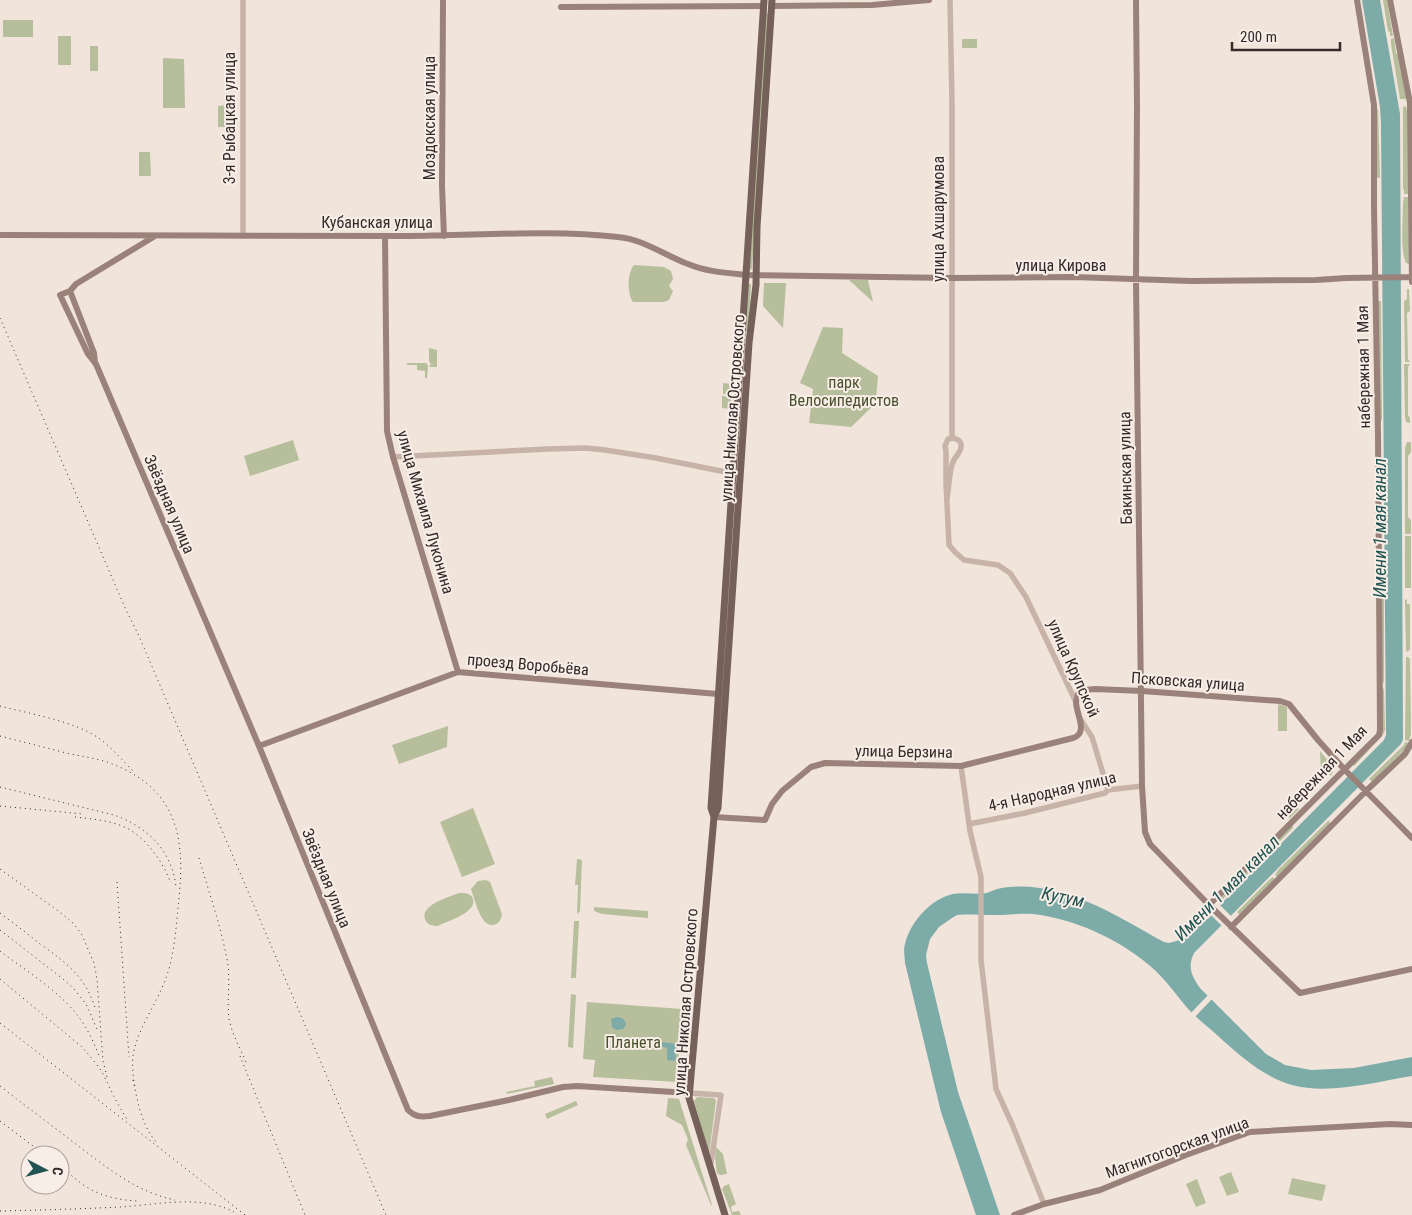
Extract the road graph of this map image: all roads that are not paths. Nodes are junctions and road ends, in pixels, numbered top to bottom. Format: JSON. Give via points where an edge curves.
{"nodes":[{"id":1,"x":243,"y":0,"type":"edge"},
{"id":2,"x":443,"y":0,"type":"edge"},
{"id":3,"x":928,"y":0,"type":"edge"},
{"id":4,"x":950,"y":0,"type":"edge"},
{"id":5,"x":1136,"y":0,"type":"edge"},
{"id":6,"x":1357,"y":0,"type":"edge"},
{"id":7,"x":1390,"y":0,"type":"edge"},
{"id":8,"x":875,"y":2,"type":"edge"},
{"id":9,"x":768,"y":3,"type":"edge"},
{"id":10,"x":561,"y":8,"type":"dead end"},
{"id":11,"x":0,"y":235,"type":"edge"},
{"id":12,"x":156,"y":235,"type":"junction"},
{"id":13,"x":243,"y":236,"type":"junction"},
{"id":14,"x":385,"y":236,"type":"junction"},
{"id":15,"x":444,"y":236,"type":"junction"},
{"id":16,"x":747,"y":275,"type":"junction"},
{"id":17,"x":755,"y":276,"type":"junction"},
{"id":18,"x":1409,"y":277,"type":"edge"},
{"id":19,"x":951,"y":278,"type":"junction"},
{"id":20,"x":1377,"y":278,"type":"junction"},
{"id":21,"x":1136,"y":280,"type":"junction"},
{"id":22,"x":1412,"y":282,"type":"edge"},
{"id":23,"x":70,"y":291,"type":"junction"},
{"id":24,"x":745,"y":342,"type":"junction"},
{"id":25,"x":95,"y":363,"type":"junction"},
{"id":26,"x":952,"y":438,"type":"junction"},
{"id":27,"x":946,"y":451,"type":"junction"},
{"id":28,"x":959,"y":452,"type":"junction"},
{"id":29,"x":393,"y":457,"type":"junction"},
{"id":30,"x":738,"y":474,"type":"junction"},
{"id":31,"x":948,"y":498,"type":"junction"},
{"id":32,"x":458,"y":672,"type":"junction"},
{"id":33,"x":1142,"y":691,"type":"junction"},
{"id":34,"x":722,"y":694,"type":"junction"},
{"id":35,"x":1076,"y":702,"type":"junction"},
{"id":36,"x":1081,"y":720,"type":"junction"},
{"id":37,"x":1412,"y":742,"type":"edge"},
{"id":38,"x":258,"y":746,"type":"junction"},
{"id":39,"x":961,"y":766,"type":"junction"},
{"id":40,"x":1346,"y":771,"type":"junction"},
{"id":41,"x":1142,"y":786,"type":"junction"},
{"id":42,"x":1108,"y":790,"type":"junction"},
{"id":43,"x":1365,"y":790,"type":"junction"},
{"id":44,"x":714,"y":817,"type":"junction"},
{"id":45,"x":968,"y":824,"type":"junction"},
{"id":46,"x":1412,"y":838,"type":"edge"},
{"id":47,"x":1211,"y":906,"type":"junction"},
{"id":48,"x":1230,"y":925,"type":"junction"},
{"id":49,"x":1412,"y":969,"type":"edge"},
{"id":50,"x":689,"y":1093,"type":"junction"},
{"id":51,"x":1412,"y":1125,"type":"edge"},
{"id":52,"x":712,"y":1176,"type":"junction"},
{"id":53,"x":1044,"y":1204,"type":"junction"},
{"id":54,"x":725,"y":1215,"type":"edge"},
{"id":55,"x":1014,"y":1215,"type":"edge"}],
"edges":[{"from":1,"to":13,"type":"street","name":"3-я Рыбацкая улица"},
{"from":2,"to":15,"type":"main road","name":"Моздокская улица"},
{"from":3,"to":8,"type":"main road"},
{"from":4,"to":19,"type":"street","name":"улица Ахшарумова"},
{"from":5,"to":21,"type":"main road","name":"Бакинская улица"},
{"from":6,"to":20,"type":"main road","name":"набережная 1 Мая","via":[[1374,105]]},
{"from":7,"to":18,"type":"main road","via":[[1410,103]]},
{"from":8,"to":9,"type":"main road"},
{"from":9,"to":10,"type":"main road"},
{"from":9,"to":16,"type":"main road","name":"улица Николая Островского"},
{"from":9,"to":17,"type":"main road","name":"улица Николая Островского"},
{"from":11,"to":12,"type":"main road","name":"Кубанская улица"},
{"from":12,"to":13,"type":"main road","name":"Кубанская улица"},
{"from":12,"to":23,"type":"main road","via":[[76,284]]},
{"from":13,"to":14,"type":"main road","name":"Кубанская улица"},
{"from":14,"to":15,"type":"main road","name":"Кубанская улица"},
{"from":14,"to":29,"type":"main road","name":"улица Михаила Луконина","via":[[387,431]]},
{"from":15,"to":16,"type":"main road","name":"Кубанская улица","via":[[578,234],[620,237],[638,241],[703,269]]},
{"from":16,"to":17,"type":"main road","name":"улица Кирова"},
{"from":16,"to":24,"type":"main road","name":"улица Николая Островского"},
{"from":17,"to":19,"type":"main road","name":"улица Кирова"},
{"from":17,"to":24,"type":"main road","name":"улица Николая Островского"},
{"from":18,"to":20,"type":"main road","name":"улица Кирова"},
{"from":18,"to":22,"type":"main road"},
{"from":19,"to":21,"type":"main road","name":"улица Кирова"},
{"from":19,"to":26,"type":"street","name":"улица Ахшарумова"},
{"from":20,"to":21,"type":"main road","name":"улица Кирова"},
{"from":20,"to":40,"type":"main road","name":"набережная 1 Мая","via":[[1380,730]]},
{"from":21,"to":33,"type":"main road","name":"Бакинская улица"},
{"from":23,"to":25,"type":"main road"},
{"from":23,"to":25,"type":"main road","via":[[60,295]]},
{"from":24,"to":30,"type":"main road","name":"улица Николая Островского"},
{"from":25,"to":38,"type":"main road","name":"Звёздная улица"},
{"from":26,"to":27,"type":"street","via":[[945,444]]},
{"from":26,"to":28,"type":"street","via":[[961,443]]},
{"from":27,"to":28,"type":"street"},
{"from":27,"to":31,"type":"street"},
{"from":28,"to":31,"type":"street","via":[[952,465]]},
{"from":29,"to":30,"type":"street","via":[[586,448]]},
{"from":29,"to":32,"type":"main road","name":"улица Михаила Луконина"},
{"from":30,"to":34,"type":"main road","name":"улица Николая Островского"},
{"from":31,"to":35,"type":"street","name":"улица Крупской","via":[[949,545],[964,560],[998,565],[1010,573],[1026,597]]},
{"from":32,"to":34,"type":"main road","name":"проезд Воробьёва"},
{"from":32,"to":38,"type":"main road","name":"проезд Воробьёва"},
{"from":33,"to":35,"type":"main road","name":"Псковская улица","via":[[1085,690],[1078,694]]},
{"from":33,"to":40,"type":"main road","name":"Псковская улица","via":[[1289,704]]},
{"from":33,"to":41,"type":"main road","name":"Бакинская улица"},
{"from":34,"to":44,"type":"main road","name":"улица Николая Островского","via":[[718,808]]},
{"from":35,"to":36,"type":"main road","name":"улица Крупской"},
{"from":36,"to":39,"type":"main road","name":"улица Берзина","via":[[1078,736]]},
{"from":36,"to":42,"type":"street","name":"улица Крупской","via":[[1092,737]]},
{"from":37,"to":43,"type":"main road","via":[[1405,754]]},
{"from":38,"to":50,"type":"main road","name":"Звёздная улица","via":[[404,1103],[414,1115],[430,1116],[563,1087]]},
{"from":39,"to":44,"type":"main road","name":"улица Берзина","via":[[825,763],[811,767],[782,791],[766,820]]},
{"from":39,"to":45,"type":"street"},
{"from":40,"to":43,"type":"main road"},
{"from":40,"to":47,"type":"main road","name":"набережная 1 Мая"},
{"from":41,"to":42,"type":"street","name":"4-я Народная улица"},
{"from":41,"to":47,"type":"main road","name":"Бакинская улица","via":[[1145,832],[1150,844]]},
{"from":42,"to":45,"type":"street","name":"4-я Народная улица","via":[[1025,813]]},
{"from":43,"to":46,"type":"main road"},
{"from":43,"to":48,"type":"main road"},
{"from":44,"to":50,"type":"main road","name":"улица Николая Островского"},
{"from":45,"to":53,"type":"street","via":[[981,877],[981,960],[996,1090]]},
{"from":47,"to":48,"type":"main road","name":"Бакинская улица"},
{"from":48,"to":49,"type":"main road","name":"Бакинская улица","via":[[1300,992]]},
{"from":50,"to":52,"type":"main road","name":"улица Николая Островского"},
{"from":50,"to":52,"type":"street","name":"Звёздная улица","via":[[721,1095],[710,1159]]},
{"from":51,"to":53,"type":"main road","name":"Магнитогорская улица","via":[[1250,1132],[1100,1190]]},
{"from":52,"to":54,"type":"main road","name":"улица Николая Островского"},
{"from":53,"to":55,"type":"main road","name":"Магнитогорская улица"}]}
